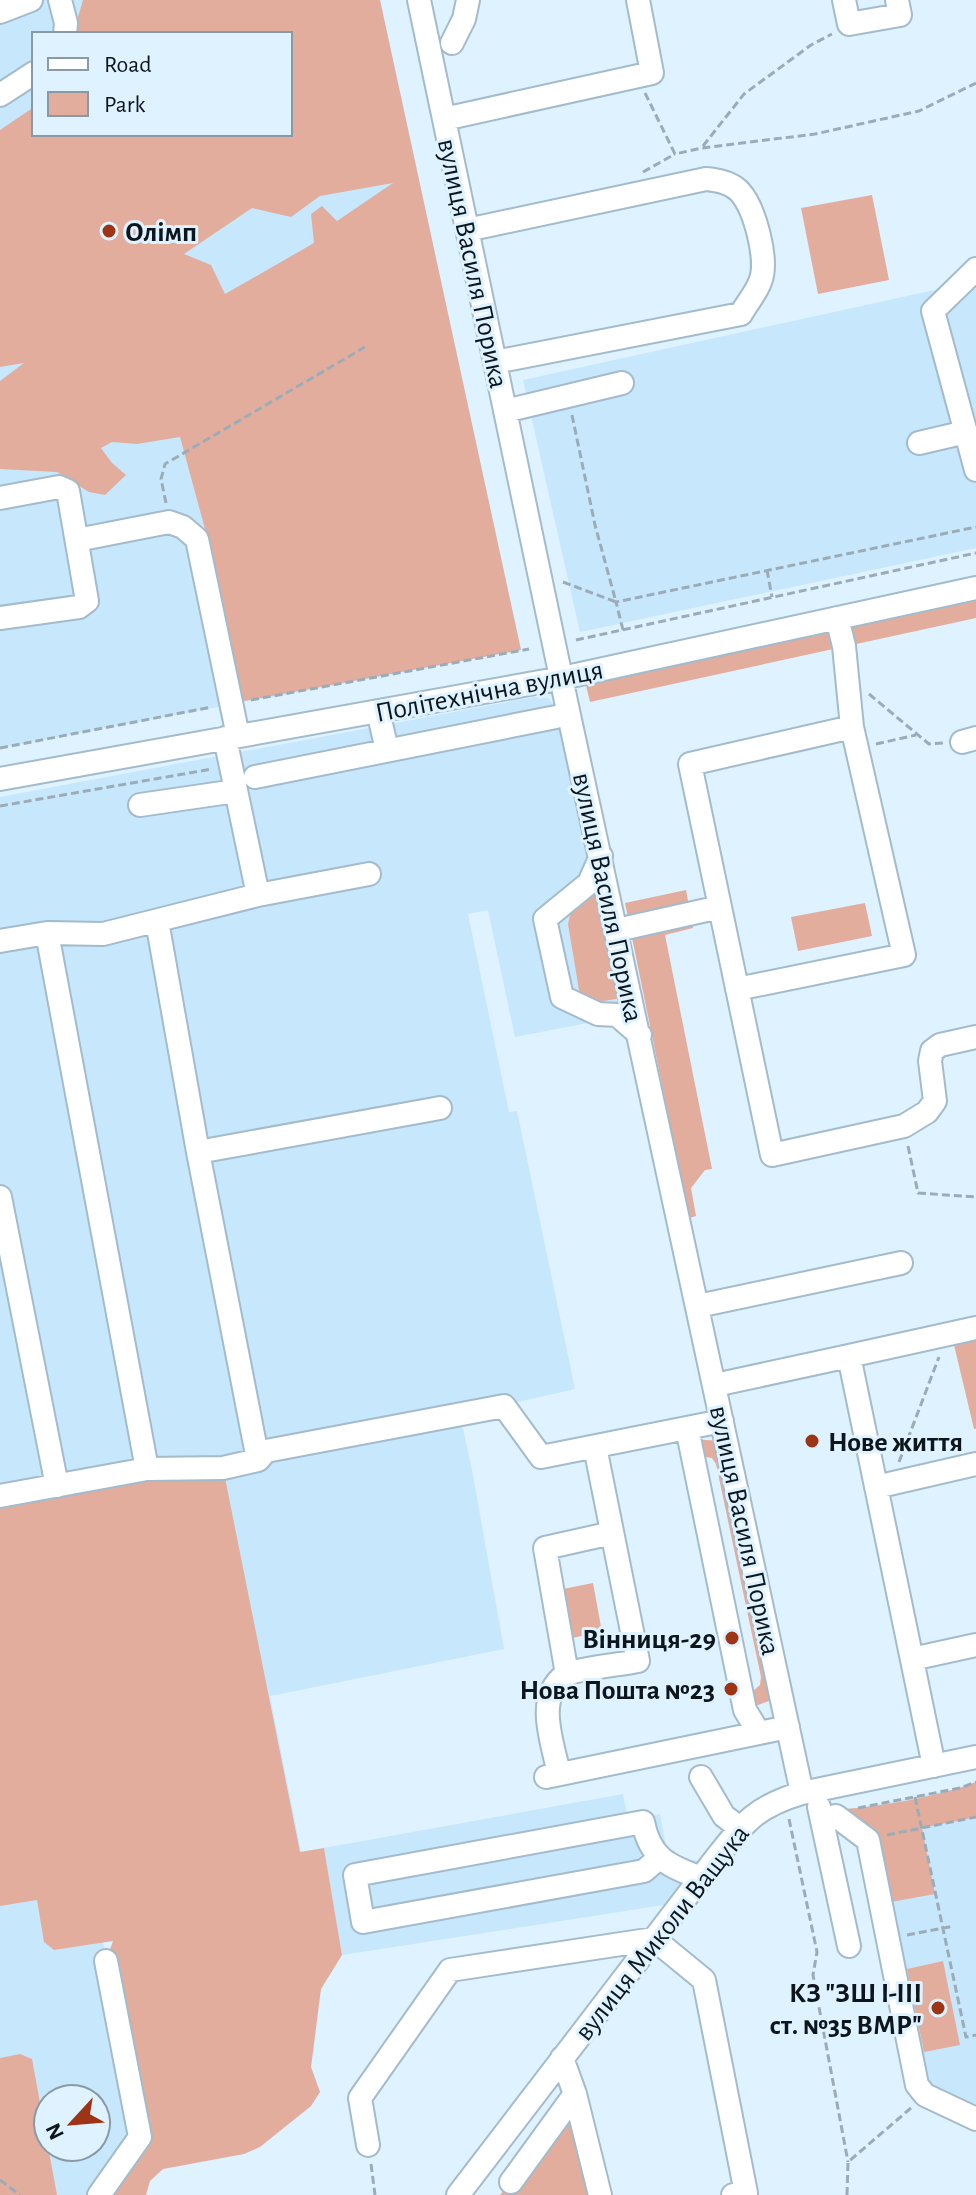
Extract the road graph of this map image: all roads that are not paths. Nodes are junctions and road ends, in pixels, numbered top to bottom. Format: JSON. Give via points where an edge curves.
{"nodes":[{"id":1,"x":31,"y":0,"type":"edge"},
{"id":2,"x":60,"y":0,"type":"edge"},
{"id":3,"x":419,"y":0,"type":"edge"},
{"id":4,"x":468,"y":0,"type":"edge"},
{"id":5,"x":638,"y":0,"type":"edge"},
{"id":6,"x":844,"y":0,"type":"edge"},
{"id":7,"x":897,"y":0,"type":"edge"},
{"id":8,"x":0,"y":12,"type":"edge"},
{"id":9,"x":65,"y":32,"type":"edge"},
{"id":10,"x":452,"y":43,"type":"dead end"},
{"id":11,"x":32,"y":74,"type":"edge"},
{"id":12,"x":0,"y":95,"type":"edge"},
{"id":13,"x":444,"y":119,"type":"junction"},
{"id":14,"x":467,"y":230,"type":"junction"},
{"id":15,"x":976,"y":269,"type":"edge"},
{"id":16,"x":495,"y":362,"type":"junction"},
{"id":17,"x":622,"y":383,"type":"dead end"},
{"id":18,"x":505,"y":411,"type":"junction"},
{"id":19,"x":966,"y":432,"type":"junction"},
{"id":20,"x":919,"y":443,"type":"dead end"},
{"id":21,"x":976,"y":470,"type":"edge"},
{"id":22,"x":0,"y":498,"type":"edge"},
{"id":23,"x":77,"y":540,"type":"junction"},
{"id":24,"x":976,"y":588,"type":"edge"},
{"id":25,"x":0,"y":618,"type":"edge"},
{"id":26,"x":837,"y":618,"type":"junction"},
{"id":27,"x":562,"y":678,"type":"junction"},
{"id":28,"x":378,"y":711,"type":"junction"},
{"id":29,"x":556,"y":717,"type":"dead end"},
{"id":30,"x":232,"y":737,"type":"junction"},
{"id":31,"x":855,"y":737,"type":"junction"},
{"id":32,"x":387,"y":750,"type":"junction"},
{"id":33,"x":255,"y":777,"type":"dead end"},
{"id":34,"x":0,"y":779,"type":"edge"},
{"id":35,"x":236,"y":791,"type":"junction"},
{"id":36,"x":140,"y":805,"type":"dead end"},
{"id":37,"x":601,"y":856,"type":"junction"},
{"id":38,"x":369,"y":874,"type":"dead end"},
{"id":39,"x":258,"y":895,"type":"junction"},
{"id":40,"x":720,"y":907,"type":"junction"},
{"id":41,"x":157,"y":921,"type":"junction"},
{"id":42,"x":617,"y":930,"type":"junction"},
{"id":43,"x":47,"y":933,"type":"junction"},
{"id":44,"x":0,"y":941,"type":"edge"},
{"id":45,"x":737,"y":989,"type":"junction"},
{"id":46,"x":640,"y":1035,"type":"junction"},
{"id":47,"x":976,"y":1037,"type":"edge"},
{"id":48,"x":440,"y":1108,"type":"dead end"},
{"id":49,"x":198,"y":1152,"type":"junction"},
{"id":50,"x":0,"y":1197,"type":"edge"},
{"id":51,"x":901,"y":1263,"type":"dead end"},
{"id":52,"x":698,"y":1306,"type":"junction"},
{"id":53,"x":976,"y":1328,"type":"edge"},
{"id":54,"x":849,"y":1356,"type":"junction"},
{"id":55,"x":715,"y":1385,"type":"junction"},
{"id":56,"x":722,"y":1421,"type":"junction"},
{"id":57,"x":687,"y":1428,"type":"junction"},
{"id":58,"x":595,"y":1447,"type":"junction"},
{"id":59,"x":258,"y":1460,"type":"junction"},
{"id":60,"x":976,"y":1464,"type":"edge"},
{"id":61,"x":147,"y":1469,"type":"junction"},
{"id":62,"x":883,"y":1485,"type":"junction"},
{"id":63,"x":57,"y":1486,"type":"junction"},
{"id":64,"x":0,"y":1496,"type":"edge"},
{"id":65,"x":612,"y":1533,"type":"junction"},
{"id":66,"x":976,"y":1645,"type":"edge"},
{"id":67,"x":912,"y":1659,"type":"junction"},
{"id":68,"x":567,"y":1674,"type":"junction"},
{"id":69,"x":788,"y":1727,"type":"junction"},
{"id":70,"x":759,"y":1733,"type":"junction"},
{"id":71,"x":976,"y":1757,"type":"edge"},
{"id":72,"x":934,"y":1766,"type":"junction"},
{"id":73,"x":701,"y":1777,"type":"dead end"},
{"id":74,"x":807,"y":1792,"type":"junction"},
{"id":75,"x":823,"y":1819,"type":"junction"},
{"id":76,"x":740,"y":1828,"type":"junction"},
{"id":77,"x":659,"y":1858,"type":"junction"},
{"id":78,"x":701,"y":1878,"type":"junction"},
{"id":79,"x":654,"y":1939,"type":"junction"},
{"id":80,"x":849,"y":1946,"type":"dead end"},
{"id":81,"x":106,"y":1961,"type":"dead end"},
{"id":82,"x":562,"y":2058,"type":"junction"},
{"id":83,"x":575,"y":2094,"type":"junction"},
{"id":84,"x":976,"y":2119,"type":"edge"},
{"id":85,"x":499,"y":2139,"type":"junction"},
{"id":86,"x":368,"y":2145,"type":"road end"},
{"id":87,"x":512,"y":2188,"type":"edge"},
{"id":88,"x":99,"y":2195,"type":"edge"},
{"id":89,"x":458,"y":2195,"type":"edge"},
{"id":90,"x":600,"y":2195,"type":"edge"},
{"id":91,"x":733,"y":2195,"type":"edge"}],
"edges":[{"from":1,"to":8,"type":"street"},
{"from":2,"to":9,"type":"street"},
{"from":3,"to":13,"type":"street","name":"вулиця Василя Порика"},
{"from":4,"to":10,"type":"street"},
{"from":5,"to":13,"type":"street","via":[[652,73]]},
{"from":6,"to":7,"type":"street","via":[[849,24],[900,15]]},
{"from":11,"to":12,"type":"street"},
{"from":13,"to":14,"type":"street","name":"вулиця Василя Порика"},
{"from":14,"to":16,"type":"street","name":"вулиця Василя Порика"},
{"from":14,"to":16,"type":"street","via":[[706,179],[722,180],[739,190],[752,209],[764,262],[761,280],[741,314]]},
{"from":15,"to":19,"type":"street","via":[[933,311]]},
{"from":16,"to":18,"type":"street","name":"вулиця Василя Порика"},
{"from":17,"to":18,"type":"street"},
{"from":18,"to":27,"type":"street","name":"вулиця Василя Порика"},
{"from":19,"to":20,"type":"street"},
{"from":19,"to":21,"type":"street"},
{"from":22,"to":23,"type":"street","via":[[59,487],[68,491]]},
{"from":23,"to":25,"type":"street","via":[[87,601],[79,607]]},
{"from":23,"to":30,"type":"street","via":[[169,522],[197,539],[233,703]]},
{"from":24,"to":26,"type":"street","name":"Політехнічна вулиця"},
{"from":26,"to":27,"type":"street","name":"Політехнічна вулиця"},
{"from":26,"to":31,"type":"street"},
{"from":27,"to":28,"type":"street","name":"Політехнічна вулиця"},
{"from":27,"to":37,"type":"street","name":"вулиця Василя Порика"},
{"from":28,"to":30,"type":"street","name":"Політехнічна вулиця"},
{"from":28,"to":32,"type":"street"},
{"from":29,"to":32,"type":"street"},
{"from":30,"to":34,"type":"street","name":"Політехнічна вулиця"},
{"from":30,"to":35,"type":"street"},
{"from":31,"to":40,"type":"street","via":[[690,764]]},
{"from":31,"to":45,"type":"street","via":[[904,955]]},
{"from":32,"to":33,"type":"street"},
{"from":35,"to":36,"type":"street"},
{"from":35,"to":39,"type":"street"},
{"from":37,"to":42,"type":"street","name":"вулиця Василя Порика"},
{"from":37,"to":46,"type":"street","via":[[589,883],[545,919],[562,997],[598,1014],[617,1015]]},
{"from":38,"to":39,"type":"street"},
{"from":39,"to":41,"type":"street"},
{"from":40,"to":42,"type":"street"},
{"from":40,"to":45,"type":"street"},
{"from":41,"to":43,"type":"street","via":[[103,934]]},
{"from":41,"to":49,"type":"street"},
{"from":42,"to":46,"type":"street","name":"вулиця Василя Порика"},
{"from":43,"to":44,"type":"street"},
{"from":43,"to":61,"type":"street"},
{"from":45,"to":47,"type":"street","via":[[772,1155],[904,1126],[935,1101],[932,1051]]},
{"from":46,"to":52,"type":"street","name":"вулиця Василя Порика"},
{"from":48,"to":49,"type":"street"},
{"from":49,"to":59,"type":"street"},
{"from":50,"to":63,"type":"street"},
{"from":51,"to":52,"type":"street"},
{"from":52,"to":55,"type":"street","name":"вулиця Василя Порика"},
{"from":53,"to":54,"type":"street"},
{"from":54,"to":55,"type":"street"},
{"from":54,"to":62,"type":"street"},
{"from":55,"to":56,"type":"street","name":"вулиця Василя Порика"},
{"from":56,"to":57,"type":"street"},
{"from":56,"to":69,"type":"street","name":"вулиця Василя Порика"},
{"from":57,"to":58,"type":"street"},
{"from":57,"to":70,"type":"street","via":[[745,1710]]},
{"from":58,"to":59,"type":"street","via":[[541,1457],[504,1406],[266,1451]]},
{"from":58,"to":65,"type":"street"},
{"from":59,"to":61,"type":"street","via":[[223,1468]]},
{"from":60,"to":62,"type":"street"},
{"from":61,"to":63,"type":"street"},
{"from":62,"to":67,"type":"street"},
{"from":63,"to":64,"type":"street"},
{"from":65,"to":68,"type":"street","via":[[545,1548]]},
{"from":65,"to":68,"type":"street","via":[[638,1661]]},
{"from":66,"to":67,"type":"street"},
{"from":67,"to":72,"type":"street"},
{"from":68,"to":70,"type":"street","via":[[547,1703],[552,1775]]},
{"from":69,"to":70,"type":"street"},
{"from":69,"to":74,"type":"street","name":"вулиця Василя Порика"},
{"from":71,"to":72,"type":"street","name":"вулиця Миколи Ващука"},
{"from":72,"to":74,"type":"street","name":"вулиця Миколи Ващука"},
{"from":73,"to":76,"type":"street","via":[[724,1816]]},
{"from":74,"to":75,"type":"street","name":"вулиця Василя Порика"},
{"from":74,"to":76,"type":"street","name":"вулиця Миколи Ващука","via":[[767,1805]]},
{"from":75,"to":80,"type":"street","name":"вулиця Василя Порика"},
{"from":75,"to":84,"type":"street","via":[[836,1816],[868,1840],[914,2077],[925,2095]]},
{"from":76,"to":78,"type":"street","name":"вулиця Миколи Ващука"},
{"from":77,"to":77,"type":"street","via":[[644,1871],[363,1922],[355,1875],[643,1822]]},
{"from":77,"to":78,"type":"street"},
{"from":78,"to":79,"type":"street","name":"вулиця Миколи Ващука"},
{"from":79,"to":82,"type":"street","name":"вулиця Миколи Ващука"},
{"from":79,"to":86,"type":"street","via":[[450,1970],[360,2098]]},
{"from":79,"to":91,"type":"street","via":[[704,1980],[746,2193]]},
{"from":81,"to":88,"type":"street","via":[[140,2137]]},
{"from":82,"to":83,"type":"street"},
{"from":82,"to":85,"type":"street","name":"вулиця Миколи Ващука"},
{"from":83,"to":87,"type":"street"},
{"from":83,"to":90,"type":"street"},
{"from":85,"to":87,"type":"street"},
{"from":85,"to":89,"type":"street","name":"вулиця Миколи Ващука"}]}
